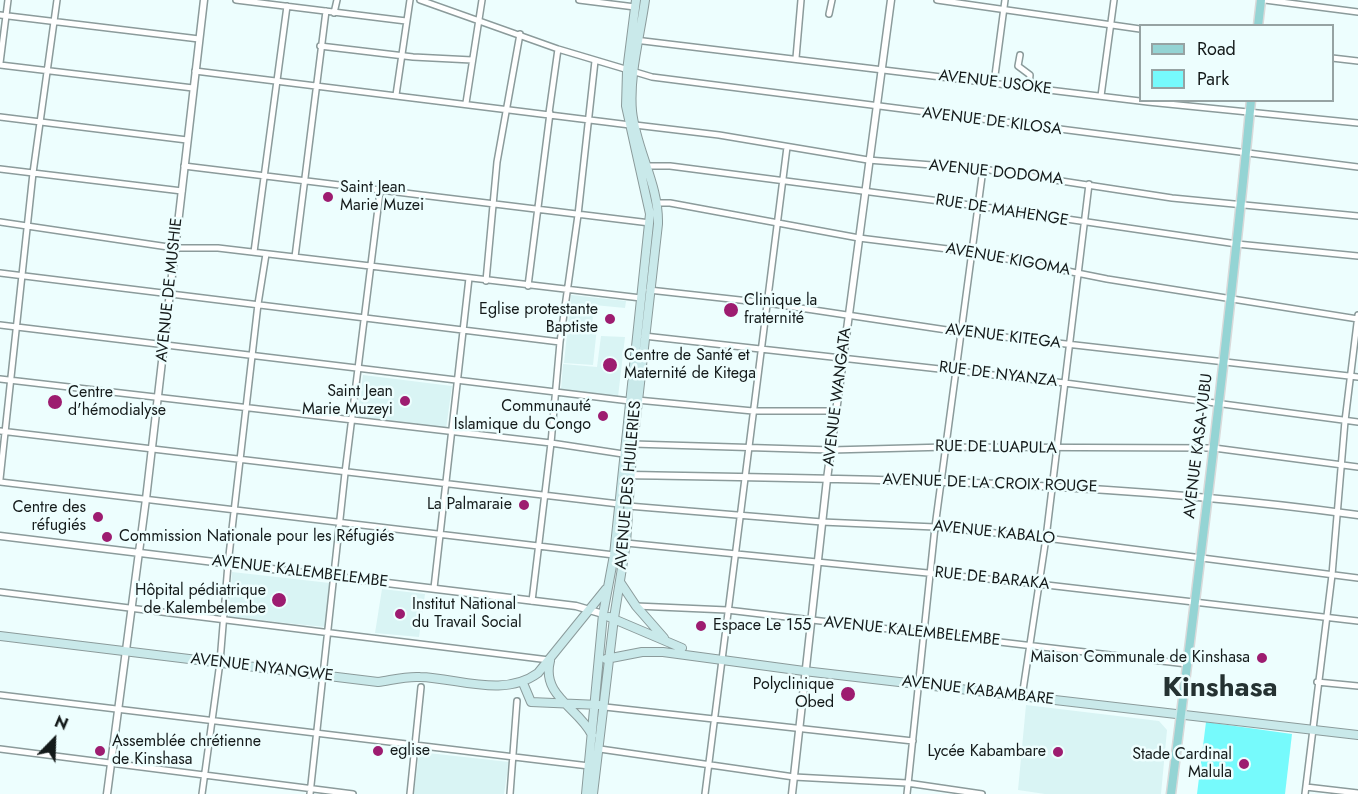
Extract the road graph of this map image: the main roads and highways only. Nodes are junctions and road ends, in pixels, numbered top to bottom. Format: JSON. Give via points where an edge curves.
{"nodes":[{"id":1,"x":645,"y":0,"type":"edge"},
{"id":2,"x":1263,"y":0,"type":"edge"},
{"id":3,"x":635,"y":3,"type":"edge"},
{"id":4,"x":1258,"y":24,"type":"edge"},
{"id":5,"x":636,"y":40,"type":"junction"},
{"id":6,"x":1251,"y":102,"type":"edge"},
{"id":7,"x":632,"y":125,"type":"junction"},
{"id":8,"x":654,"y":224,"type":"junction"},
{"id":9,"x":641,"y":336,"type":"junction"},
{"id":10,"x":634,"y":401,"type":"junction"},
{"id":11,"x":626,"y":475,"type":"junction"},
{"id":12,"x":620,"y":582,"type":"junction"},
{"id":13,"x":608,"y":586,"type":"junction"},
{"id":14,"x":603,"y":614,"type":"junction"},
{"id":15,"x":614,"y":618,"type":"junction"},
{"id":16,"x":0,"y":636,"type":"edge"},
{"id":17,"x":665,"y":639,"type":"junction"},
{"id":18,"x":682,"y":648,"type":"road end"},
{"id":19,"x":610,"y":659,"type":"junction"},
{"id":20,"x":550,"y":660,"type":"junction"},
{"id":21,"x":599,"y":661,"type":"junction"},
{"id":22,"x":523,"y":683,"type":"junction"},
{"id":23,"x":596,"y":705,"type":"junction"},
{"id":24,"x":569,"y":706,"type":"junction"},
{"id":25,"x":605,"y":706,"type":"junction"},
{"id":26,"x":1181,"y":713,"type":"junction"},
{"id":27,"x":593,"y":735,"type":"junction"},
{"id":28,"x":1358,"y":735,"type":"edge"},
{"id":29,"x":585,"y":794,"type":"edge"},
{"id":30,"x":594,"y":794,"type":"edge"},
{"id":31,"x":1171,"y":794,"type":"edge"}],
"edges":[{"from":1,"to":5,"type":"main road","name":"AVENUE DES HUILERIES"},
{"from":2,"to":4,"type":"main road"},
{"from":3,"to":5,"type":"main road","name":"AVENUE DES HUILERIES"},
{"from":5,"to":7,"type":"main road","name":"AVENUE DES HUILERIES","via":[[630,72]]},
{"from":6,"to":26,"type":"main road","name":"AVENUE KASA-VUBU"},
{"from":7,"to":8,"type":"main road","name":"AVENUE DES HUILERIES"},
{"from":7,"to":8,"type":"main road","name":"AVENUE DES HUILERIES","via":[[657,203]]},
{"from":8,"to":9,"type":"main road","name":"AVENUE DES HUILERIES","via":[[650,290]]},
{"from":8,"to":9,"type":"main road","name":"AVENUE DES HUILERIES","via":[[641,298]]},
{"from":9,"to":10,"type":"main road","name":"AVENUE DES HUILERIES"},
{"from":10,"to":11,"type":"main road","name":"AVENUE DES HUILERIES","via":[[633,444]]},
{"from":10,"to":11,"type":"main road","name":"AVENUE DES HUILERIES","via":[[623,454]]},
{"from":11,"to":12,"type":"main road","name":"AVENUE DES HUILERIES","via":[[626,543]]},
{"from":11,"to":13,"type":"main road","name":"AVENUE DES HUILERIES"},
{"from":12,"to":15,"type":"main road","name":"AVENUE DES HUILERIES"},
{"from":12,"to":17,"type":"main road"},
{"from":13,"to":14,"type":"main road","name":"AVENUE DES HUILERIES"},
{"from":13,"to":20,"type":"main road"},
{"from":14,"to":15,"type":"main road","name":"AVENUE KALEMBELEMBE"},
{"from":14,"to":21,"type":"main road","name":"AVENUE DES HUILERIES"},
{"from":15,"to":17,"type":"main road","name":"AVENUE KALEMBELEMBE"},
{"from":15,"to":19,"type":"main road","name":"AVENUE DES HUILERIES"},
{"from":16,"to":22,"type":"main road","name":"AVENUE NYANGWE","via":[[378,682],[412,677],[496,686]]},
{"from":17,"to":18,"type":"main road","name":"AVENUE KALEMBELEMBE"},
{"from":19,"to":21,"type":"main road","name":"AVENUE KABAMBARE"},
{"from":19,"to":25,"type":"main road","name":"AVENUE DES HUILERIES"},
{"from":19,"to":26,"type":"main road","name":"AVENUE KABAMBARE","via":[[642,652],[698,656]]},
{"from":20,"to":22,"type":"main road"},
{"from":20,"to":24,"type":"main road","via":[[549,681]]},
{"from":21,"to":23,"type":"main road","name":"AVENUE DES HUILERIES"},
{"from":22,"to":24,"type":"main road","via":[[531,702]]},
{"from":23,"to":24,"type":"main road"},
{"from":23,"to":25,"type":"main road"},
{"from":23,"to":27,"type":"main road","name":"AVENUE DES HUILERIES"},
{"from":24,"to":27,"type":"main road","via":[[587,723]]},
{"from":25,"to":30,"type":"main road","name":"AVENUE DES HUILERIES"},
{"from":26,"to":28,"type":"main road","name":"AVENUE KABAMBARE"},
{"from":26,"to":31,"type":"main road","name":"AVENUE KASA-VUBU"},
{"from":27,"to":29,"type":"main road","name":"AVENUE DES HUILERIES"}]}
